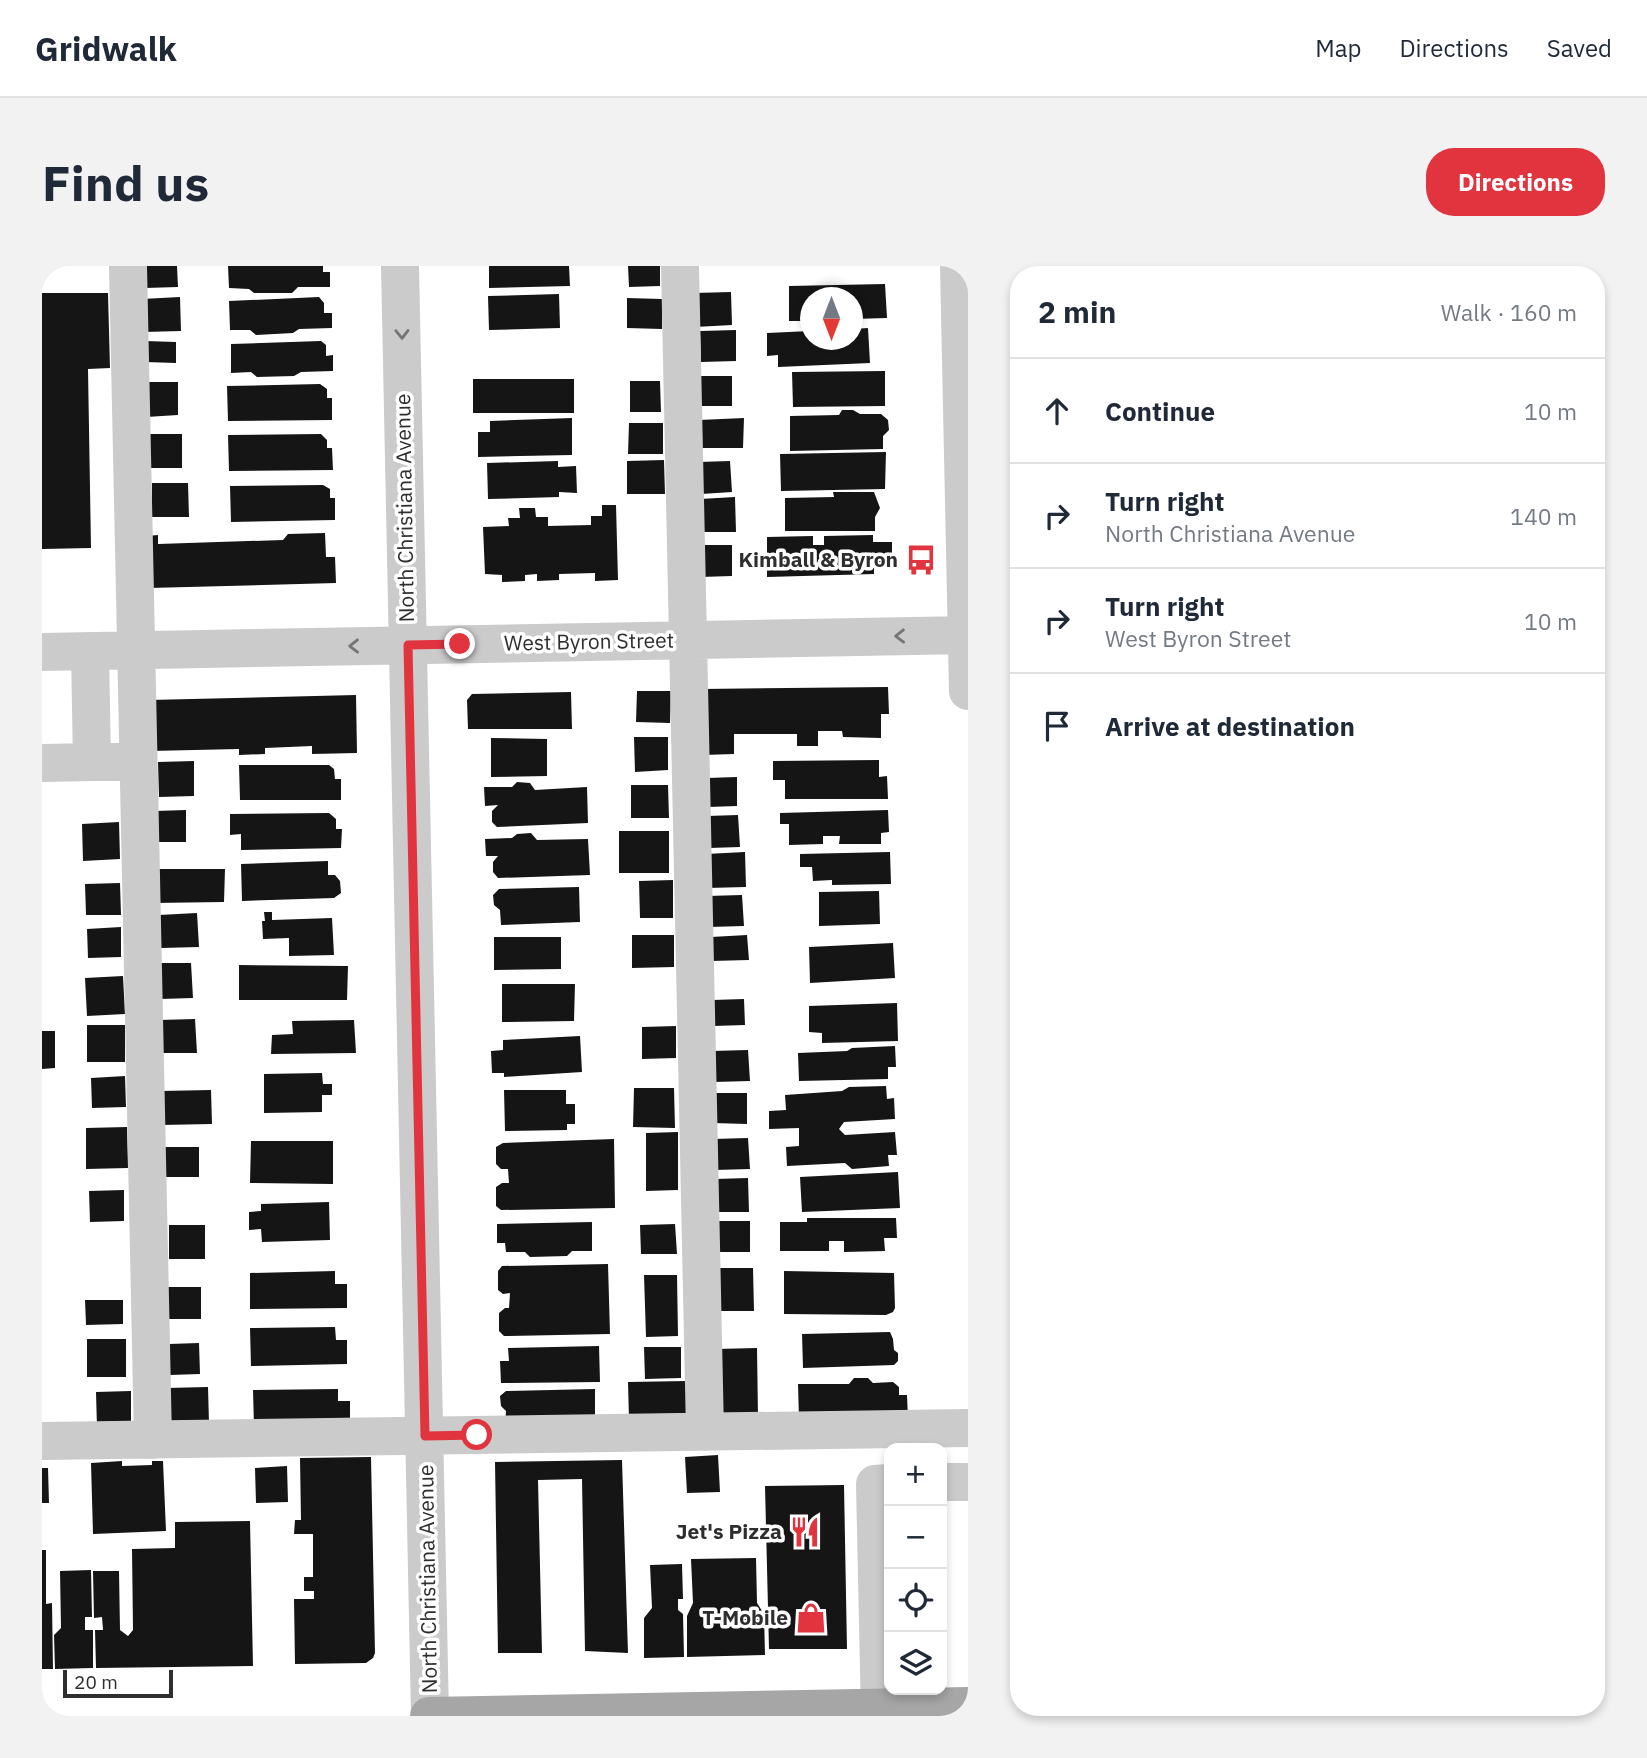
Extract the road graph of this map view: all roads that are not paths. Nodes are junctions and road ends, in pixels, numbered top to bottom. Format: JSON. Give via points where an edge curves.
{"nodes":[{"id":1,"x":128,"y":266,"type":"edge"},
{"id":2,"x":400,"y":266,"type":"edge"},
{"id":3,"x":680,"y":266,"type":"edge"},
{"id":4,"x":959,"y":266,"type":"edge"},
{"id":5,"x":967,"y":635,"type":"edge"},
{"id":6,"x":688,"y":639,"type":"junction"},
{"id":7,"x":408,"y":645,"type":"junction"},
{"id":8,"x":135,"y":650,"type":"junction"},
{"id":9,"x":42,"y":652,"type":"edge"},
{"id":10,"x":90,"y":652,"type":"junction"},
{"id":11,"x":968,"y":691,"type":"edge"},
{"id":12,"x":92,"y":762,"type":"junction"},
{"id":13,"x":137,"y":762,"type":"junction"},
{"id":14,"x":42,"y":763,"type":"edge"},
{"id":15,"x":968,"y":1428,"type":"edge"},
{"id":16,"x":705,"y":1432,"type":"junction"},
{"id":17,"x":425,"y":1436,"type":"junction"},
{"id":18,"x":153,"y":1440,"type":"junction"},
{"id":19,"x":42,"y":1441,"type":"edge"},
{"id":20,"x":947,"y":1482,"type":"edge"},
{"id":21,"x":968,"y":1482,"type":"edge"},
{"id":22,"x":884,"y":1483,"type":"edge"},
{"id":23,"x":968,"y":1706,"type":"edge"},
{"id":24,"x":879,"y":1712,"type":"edge"},
{"id":25,"x":430,"y":1716,"type":"edge"}],
"edges":[{"from":1,"to":8,"type":"street"},
{"from":2,"to":7,"type":"street","name":"North Christiana Avenue","one_way":true},
{"from":3,"to":6,"type":"street"},
{"from":4,"to":5,"type":"street"},
{"from":5,"to":6,"type":"street","name":"West Byron Street","one_way":true},
{"from":5,"to":11,"type":"street"},
{"from":6,"to":7,"type":"street","name":"West Byron Street"},
{"from":6,"to":16,"type":"street"},
{"from":7,"to":8,"type":"street","name":"West Byron Street","one_way":true},
{"from":7,"to":17,"type":"street","name":"North Christiana Avenue"},
{"from":8,"to":10,"type":"street","name":"West Byron Street"},
{"from":8,"to":13,"type":"street"},
{"from":9,"to":10,"type":"street","name":"West Byron Street"},
{"from":10,"to":12,"type":"street"},
{"from":12,"to":13,"type":"street"},
{"from":12,"to":14,"type":"street"},
{"from":13,"to":18,"type":"street"},
{"from":15,"to":16,"type":"street"},
{"from":16,"to":17,"type":"street"},
{"from":17,"to":18,"type":"street"},
{"from":17,"to":25,"type":"street","name":"North Christiana Avenue"},
{"from":18,"to":19,"type":"street"},
{"from":20,"to":21,"type":"street"},
{"from":22,"to":24,"type":"street","via":[[875,1484]]},
{"from":23,"to":24,"type":"main road"},
{"from":24,"to":25,"type":"main road"}]}
